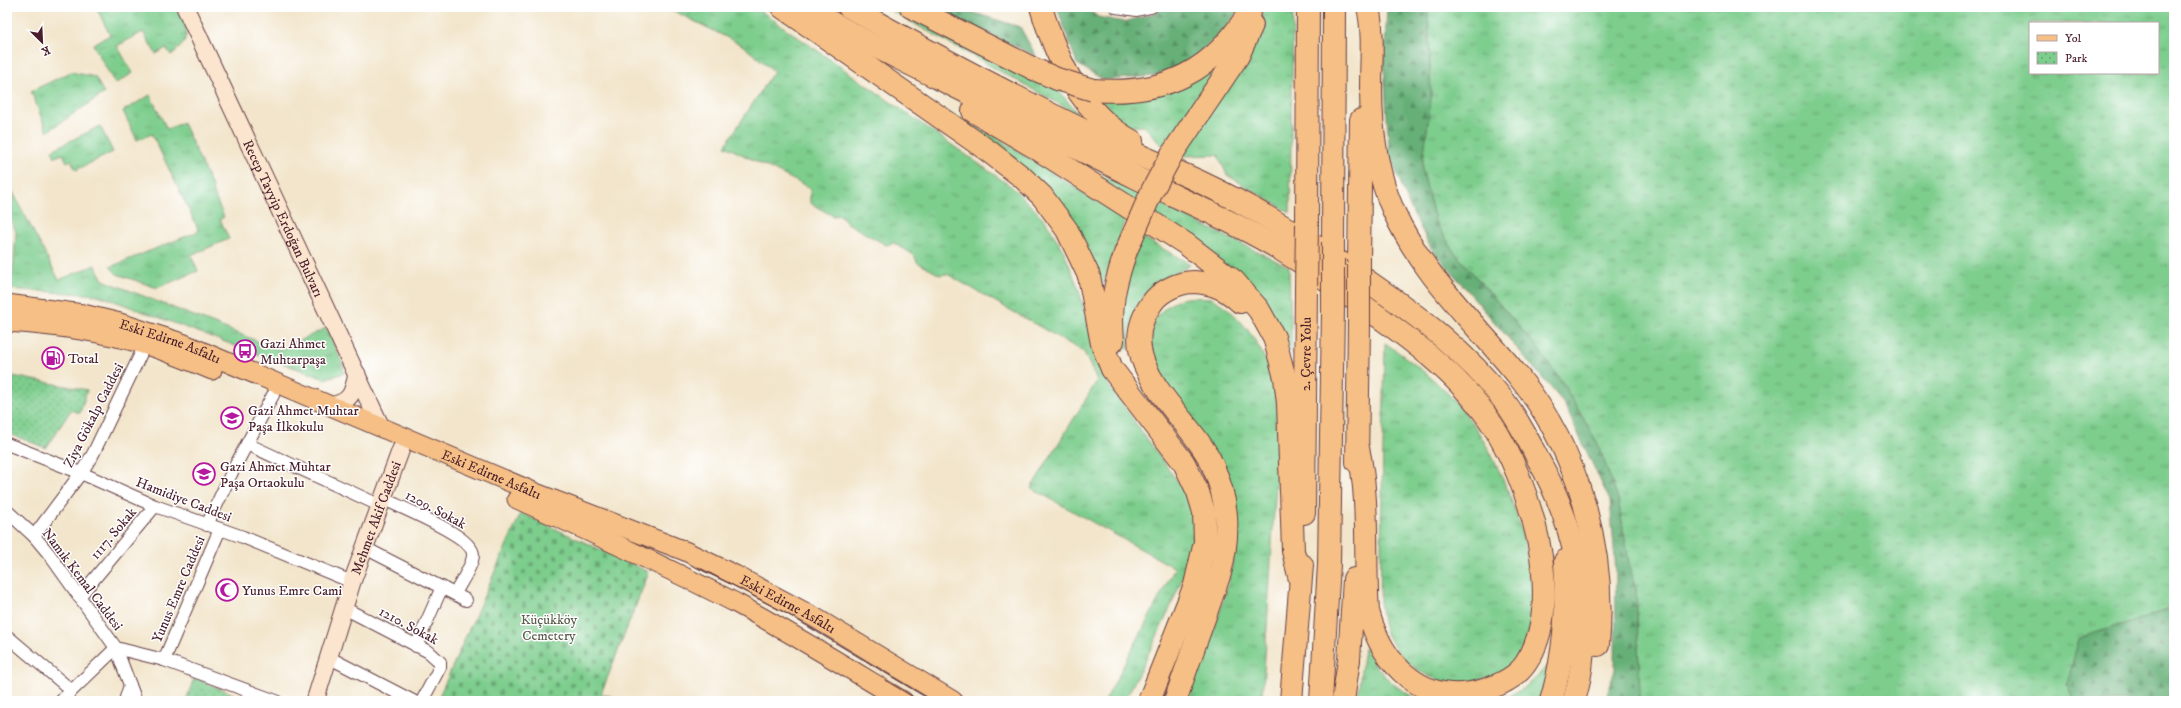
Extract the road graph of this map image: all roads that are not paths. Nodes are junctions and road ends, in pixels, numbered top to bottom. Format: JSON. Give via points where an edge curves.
{"nodes":[{"id":1,"x":185,"y":7,"type":"edge"},
{"id":2,"x":782,"y":7,"type":"edge"},
{"id":3,"x":805,"y":7,"type":"edge"},
{"id":4,"x":849,"y":7,"type":"edge"},
{"id":5,"x":911,"y":7,"type":"edge"},
{"id":6,"x":1042,"y":7,"type":"edge"},
{"id":7,"x":1116,"y":7,"type":"edge"},
{"id":8,"x":1151,"y":7,"type":"edge"},
{"id":9,"x":1252,"y":7,"type":"edge"},
{"id":10,"x":1258,"y":7,"type":"edge"},
{"id":11,"x":1308,"y":7,"type":"edge"},
{"id":12,"x":1334,"y":7,"type":"edge"},
{"id":13,"x":1367,"y":7,"type":"edge"},
{"id":14,"x":850,"y":34,"type":"junction"},
{"id":15,"x":1194,"y":180,"type":"junction"},
{"id":16,"x":7,"y":304,"type":"edge"},
{"id":17,"x":7,"y":322,"type":"edge"},
{"id":18,"x":145,"y":345,"type":"junction"},
{"id":19,"x":1279,"y":356,"type":"junction"},
{"id":20,"x":357,"y":374,"type":"junction"},
{"id":21,"x":273,"y":395,"type":"junction"},
{"id":22,"x":1134,"y":401,"type":"junction"},
{"id":23,"x":329,"y":406,"type":"junction"},
{"id":24,"x":395,"y":440,"type":"junction"},
{"id":25,"x":7,"y":444,"type":"edge"},
{"id":26,"x":247,"y":444,"type":"junction"},
{"id":27,"x":1358,"y":448,"type":"junction"},
{"id":28,"x":1538,"y":459,"type":"junction"},
{"id":29,"x":81,"y":473,"type":"junction"},
{"id":30,"x":380,"y":501,"type":"junction"},
{"id":31,"x":155,"y":506,"type":"junction"},
{"id":32,"x":7,"y":511,"type":"edge"},
{"id":33,"x":207,"y":525,"type":"junction"},
{"id":34,"x":220,"y":529,"type":"junction"},
{"id":35,"x":636,"y":532,"type":"junction"},
{"id":36,"x":34,"y":536,"type":"junction"},
{"id":37,"x":604,"y":539,"type":"junction"},
{"id":38,"x":365,"y":548,"type":"junction"},
{"id":39,"x":685,"y":551,"type":"junction"},
{"id":40,"x":674,"y":574,"type":"junction"},
{"id":41,"x":1300,"y":580,"type":"junction"},
{"id":42,"x":352,"y":582,"type":"junction"},
{"id":43,"x":442,"y":587,"type":"junction"},
{"id":44,"x":455,"y":594,"type":"junction"},
{"id":45,"x":79,"y":597,"type":"junction"},
{"id":46,"x":466,"y":600,"type":"dead end"},
{"id":47,"x":344,"y":608,"type":"junction"},
{"id":48,"x":7,"y":636,"type":"edge"},
{"id":49,"x":416,"y":646,"type":"junction"},
{"id":50,"x":116,"y":648,"type":"junction"},
{"id":51,"x":328,"y":656,"type":"junction"},
{"id":52,"x":164,"y":660,"type":"junction"},
{"id":53,"x":130,"y":685,"type":"junction"},
{"id":54,"x":71,"y":690,"type":"junction"},
{"id":55,"x":61,"y":701,"type":"edge"},
{"id":56,"x":125,"y":701,"type":"edge"},
{"id":57,"x":136,"y":701,"type":"edge"},
{"id":58,"x":276,"y":701,"type":"edge"},
{"id":59,"x":316,"y":701,"type":"edge"},
{"id":60,"x":413,"y":701,"type":"edge"},
{"id":61,"x":422,"y":701,"type":"edge"},
{"id":62,"x":903,"y":701,"type":"edge"},
{"id":63,"x":953,"y":701,"type":"edge"},
{"id":64,"x":1149,"y":701,"type":"edge"},
{"id":65,"x":1175,"y":701,"type":"edge"},
{"id":66,"x":1291,"y":701,"type":"edge"},
{"id":67,"x":1321,"y":701,"type":"edge"},
{"id":68,"x":1343,"y":701,"type":"edge"},
{"id":69,"x":1551,"y":701,"type":"edge"},
{"id":70,"x":1574,"y":701,"type":"edge"},
{"id":71,"x":1589,"y":701,"type":"edge"}],
"edges":[{"from":1,"to":20,"type":"street","name":"Recep Tayyip Erdoğan Bulvarı"},
{"from":2,"to":22,"type":"highway","via":[[987,150],[1042,196],[1068,230],[1080,253],[1089,276],[1102,344],[1112,369]]},
{"from":3,"to":14,"type":"highway"},
{"from":4,"to":15,"type":"highway","via":[[1058,118]]},
{"from":5,"to":9,"type":"highway","bridge":true,"via":[[1034,69],[1093,90],[1118,92],[1144,89],[1184,77],[1202,67],[1235,35]]},
{"from":6,"to":15,"type":"highway","via":[[1063,66],[1090,108],[1126,138],[1161,157]]},
{"from":7,"to":8,"type":"street","via":[[1137,10]]},
{"from":10,"to":22,"type":"highway","bridge":true,"via":[[1238,56],[1172,154],[1152,191],[1115,282],[1111,301],[1113,343]]},
{"from":11,"to":41,"type":"highway","name":"2. Çevre Yolu","bridge":true,"via":[[1306,460]]},
{"from":12,"to":67,"type":"highway","name":"2. Çevre Yolu","bridge":true,"via":[[1329,557]]},
{"from":13,"to":27,"type":"highway","bridge":true,"via":[[1362,61]]},
{"from":13,"to":71,"type":"highway","via":[[1372,34],[1372,128],[1378,167],[1394,211],[1423,264],[1535,399],[1565,452],[1579,487],[1591,527],[1600,604],[1597,654]]},
{"from":14,"to":19,"type":"highway","via":[[886,60],[1036,148],[1155,223],[1225,274],[1248,295],[1265,319],[1274,337]]},
{"from":14,"to":27,"type":"highway","via":[[1252,234],[1293,257],[1385,320],[1449,374],[1490,420],[1509,453],[1528,497],[1536,530],[1543,583],[1541,628],[1528,661],[1513,676],[1497,686],[1480,692],[1462,695],[1445,693],[1408,678],[1385,653],[1368,611],[1365,502]]},
{"from":15,"to":28,"type":"highway","via":[[1247,206],[1330,254],[1427,324],[1485,378],[1510,410]]},
{"from":16,"to":23,"type":"main road","name":"Eski Edirne Asfaltı","via":[[83,314],[182,343]]},
{"from":17,"to":18,"type":"main road","name":"Eski Edirne Asfaltı","via":[[73,328]]},
{"from":18,"to":21,"type":"main road","name":"Eski Edirne Asfaltı"},
{"from":18,"to":29,"type":"street","name":"Ziya Gökalp Caddesi","via":[[93,454]]},
{"from":19,"to":41,"type":"highway","via":[[1288,403],[1293,551]]},
{"from":19,"to":65,"type":"highway","via":[[1252,314],[1239,300],[1224,288],[1209,283],[1192,282],[1178,285],[1154,300],[1144,313],[1139,331],[1142,361],[1155,384],[1211,463],[1220,486],[1228,528],[1220,573]]},
{"from":20,"to":23,"type":"street","via":[[353,390],[347,400],[340,405]]},
{"from":20,"to":24,"type":"street","name":"Recep Tayyip Erdoğan Bulvarı"},
{"from":21,"to":24,"type":"main road","name":"Eski Edirne Asfaltı"},
{"from":21,"to":26,"type":"street","name":"Yunus Emre Caddesi"},
{"from":22,"to":64,"type":"highway","via":[[1192,476],[1204,512],[1205,529],[1203,555],[1194,585]]},
{"from":23,"to":24,"type":"main road","name":"Eski Edirne Asfaltı"},
{"from":24,"to":30,"type":"street","name":"Mehmet Akif Caddesi"},
{"from":24,"to":35,"type":"main road","name":"Eski Edirne Asfaltı","via":[[423,437],[438,442],[542,488],[555,501]]},
{"from":24,"to":37,"type":"main road","name":"Eski Edirne Asfaltı"},
{"from":25,"to":29,"type":"street","name":"Hamidiye Caddesi"},
{"from":26,"to":30,"type":"street","name":"1209. Sokak"},
{"from":26,"to":33,"type":"street","name":"Yunus Emre Caddesi"},
{"from":27,"to":68,"type":"highway","via":[[1353,601]]},
{"from":28,"to":69,"type":"highway","via":[[1561,536],[1566,579],[1565,633],[1561,663]]},
{"from":28,"to":70,"type":"highway","via":[[1552,484],[1564,516],[1582,590],[1585,620],[1584,652]]},
{"from":29,"to":31,"type":"street","name":"Hamidiye Caddesi"},
{"from":29,"to":36,"type":"street","name":"Ziya Gökalp Caddesi"},
{"from":30,"to":38,"type":"street","name":"Mehmet Akif Caddesi"},
{"from":30,"to":44,"type":"street","name":"1209. Sokak","via":[[447,530],[470,545],[473,557]]},
{"from":31,"to":33,"type":"street","name":"Hamidiye Caddesi"},
{"from":31,"to":45,"type":"street","name":"1117. Sokak"},
{"from":32,"to":36,"type":"street","name":"Namık Kemal Caddesi"},
{"from":33,"to":34,"type":"street","name":"Hamidiye Caddesi"},
{"from":34,"to":42,"type":"street","name":"Hamidiye Caddesi"},
{"from":34,"to":52,"type":"street","name":"Yunus Emre Caddesi"},
{"from":35,"to":37,"type":"main road","via":[[636,541],[630,545],[612,538]]},
{"from":35,"to":39,"type":"main road","name":"Eski Edirne Asfaltı"},
{"from":36,"to":45,"type":"street","name":"Namık Kemal Caddesi"},
{"from":37,"to":40,"type":"main road","name":"Eski Edirne Asfaltı"},
{"from":38,"to":42,"type":"street","name":"Mehmet Akif Caddesi"},
{"from":38,"to":43,"type":"street"},
{"from":39,"to":40,"type":"main road","via":[[676,558]]},
{"from":39,"to":63,"type":"main road","name":"Eski Edirne Asfaltı","via":[[735,574],[814,617]]},
{"from":40,"to":62,"type":"main road","name":"Eski Edirne Asfaltı","via":[[735,603],[793,635]]},
{"from":41,"to":66,"type":"highway","name":"2. Çevre Yolu"},
{"from":42,"to":47,"type":"street","name":"Mehmet Akif Caddesi"},
{"from":43,"to":44,"type":"street"},
{"from":43,"to":49,"type":"street"},
{"from":44,"to":46,"type":"street"},
{"from":45,"to":50,"type":"street","name":"Namık Kemal Caddesi"},
{"from":47,"to":49,"type":"street","name":"1210. Sokak"},
{"from":47,"to":51,"type":"street","name":"Mehmet Akif Caddesi"},
{"from":48,"to":54,"type":"street"},
{"from":49,"to":61,"type":"street","name":"1210. Sokak","via":[[429,652],[440,662],[440,667]]},
{"from":50,"to":52,"type":"street","name":"Namık Kemal Caddesi"},
{"from":50,"to":53,"type":"street"},
{"from":50,"to":54,"type":"street"},
{"from":51,"to":59,"type":"street","name":"Mehmet Akif Caddesi"},
{"from":51,"to":60,"type":"street"},
{"from":52,"to":58,"type":"street","name":"Namık Kemal Caddesi"},
{"from":53,"to":56,"type":"street"},
{"from":53,"to":57,"type":"street"},
{"from":54,"to":55,"type":"street"}]}
